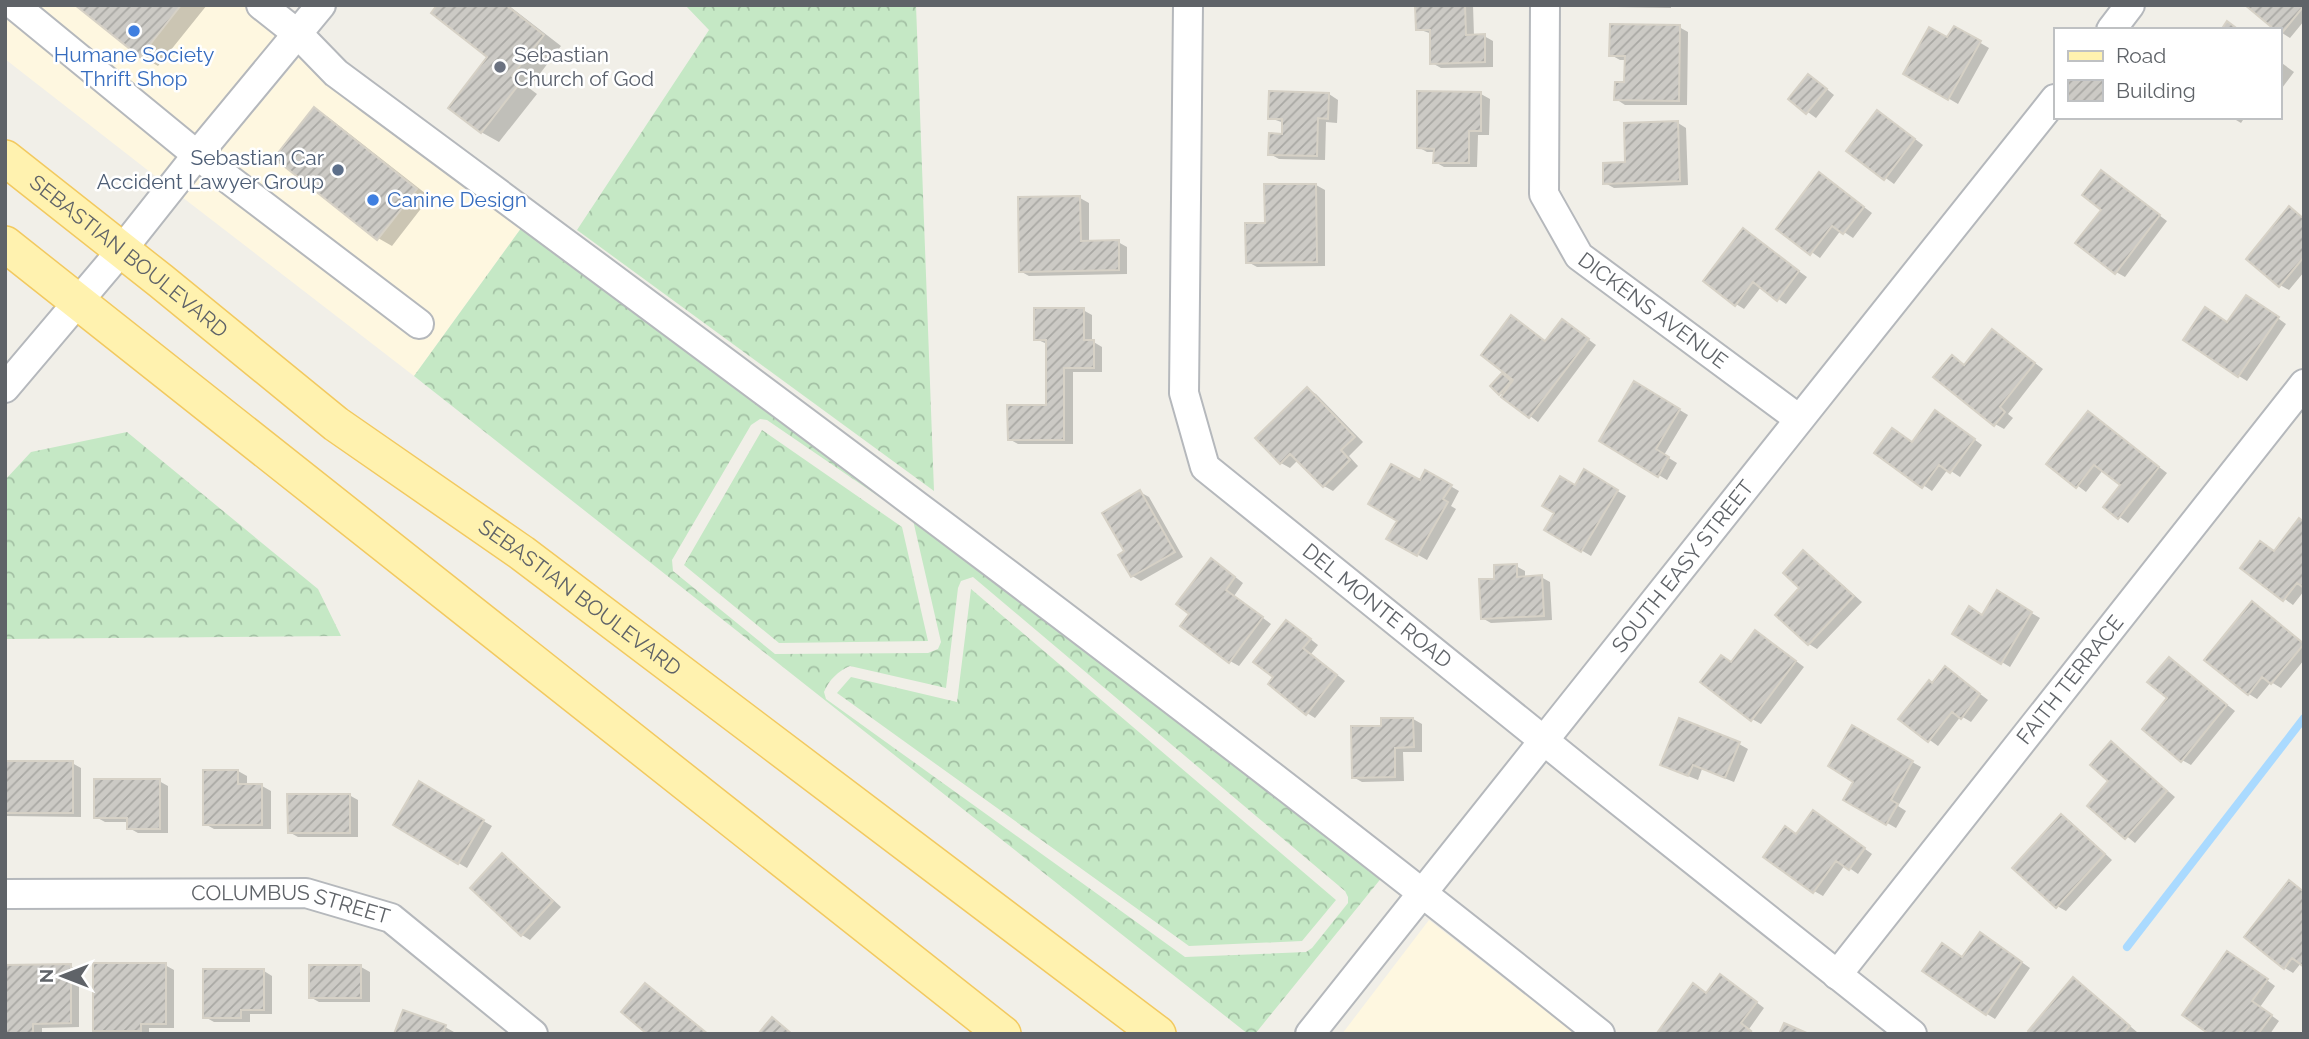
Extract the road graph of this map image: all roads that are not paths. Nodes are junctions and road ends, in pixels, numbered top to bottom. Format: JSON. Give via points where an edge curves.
{"nodes":[{"id":1,"x":14,"y":5,"type":"edge"},
{"id":2,"x":261,"y":5,"type":"edge"},
{"id":3,"x":321,"y":5,"type":"edge"},
{"id":4,"x":1188,"y":5,"type":"edge"},
{"id":5,"x":1545,"y":5,"type":"edge"},
{"id":6,"x":2130,"y":5,"type":"edge"},
{"id":7,"x":2112,"y":28,"type":"edge"},
{"id":8,"x":299,"y":35,"type":"junction"},
{"id":9,"x":2054,"y":100,"type":"edge"},
{"id":10,"x":197,"y":155,"type":"junction"},
{"id":11,"x":5,"y":158,"type":"edge"},
{"id":12,"x":5,"y":244,"type":"edge"},
{"id":13,"x":121,"y":251,"type":"junction"},
{"id":14,"x":79,"y":302,"type":"junction"},
{"id":15,"x":419,"y":324,"type":"dead end"},
{"id":16,"x":2304,"y":384,"type":"edge"},
{"id":17,"x":5,"y":387,"type":"edge"},
{"id":18,"x":1799,"y":419,"type":"junction"},
{"id":19,"x":1545,"y":742,"type":"junction"},
{"id":20,"x":1424,"y":892,"type":"junction"},
{"id":21,"x":5,"y":894,"type":"edge"},
{"id":22,"x":1837,"y":975,"type":"junction"},
{"id":23,"x":533,"y":1034,"type":"edge"},
{"id":24,"x":1003,"y":1034,"type":"edge"},
{"id":25,"x":1158,"y":1034,"type":"edge"},
{"id":26,"x":1310,"y":1034,"type":"edge"},
{"id":27,"x":1600,"y":1034,"type":"edge"},
{"id":28,"x":1912,"y":1034,"type":"edge"}],
"edges":[{"from":1,"to":10,"type":"street"},
{"from":2,"to":8,"type":"street"},
{"from":3,"to":8,"type":"street"},
{"from":4,"to":19,"type":"street","name":"DEL MONTE ROAD","via":[[1184,393],[1205,467]]},
{"from":5,"to":18,"type":"street","name":"DICKENS AVENUE","via":[[1544,194],[1579,256]]},
{"from":6,"to":7,"type":"street"},
{"from":8,"to":10,"type":"street"},
{"from":8,"to":20,"type":"street","via":[[336,72],[949,528]]},
{"from":9,"to":18,"type":"street","name":"SOUTH EASY STREET"},
{"from":10,"to":13,"type":"street"},
{"from":10,"to":15,"type":"street"},
{"from":11,"to":13,"type":"main road","name":"SEBASTIAN BOULEVARD"},
{"from":12,"to":14,"type":"main road"},
{"from":13,"to":14,"type":"street"},
{"from":13,"to":25,"type":"main road","name":"SEBASTIAN BOULEVARD","via":[[336,424],[522,553]]},
{"from":14,"to":17,"type":"street"},
{"from":14,"to":24,"type":"main road"},
{"from":16,"to":22,"type":"street","name":"FAITH TERRACE"},
{"from":18,"to":19,"type":"street","name":"SOUTH EASY STREET"},
{"from":19,"to":20,"type":"street","name":"SOUTH EASY STREET"},
{"from":19,"to":22,"type":"street","name":"DEL MONTE ROAD"},
{"from":20,"to":26,"type":"street","name":"SOUTH EASY STREET"},
{"from":20,"to":27,"type":"street"},
{"from":21,"to":23,"type":"street","name":"COLUMBUS STREET","via":[[306,893],[391,918]]},
{"from":22,"to":28,"type":"street","name":"DEL MONTE ROAD"}]}
